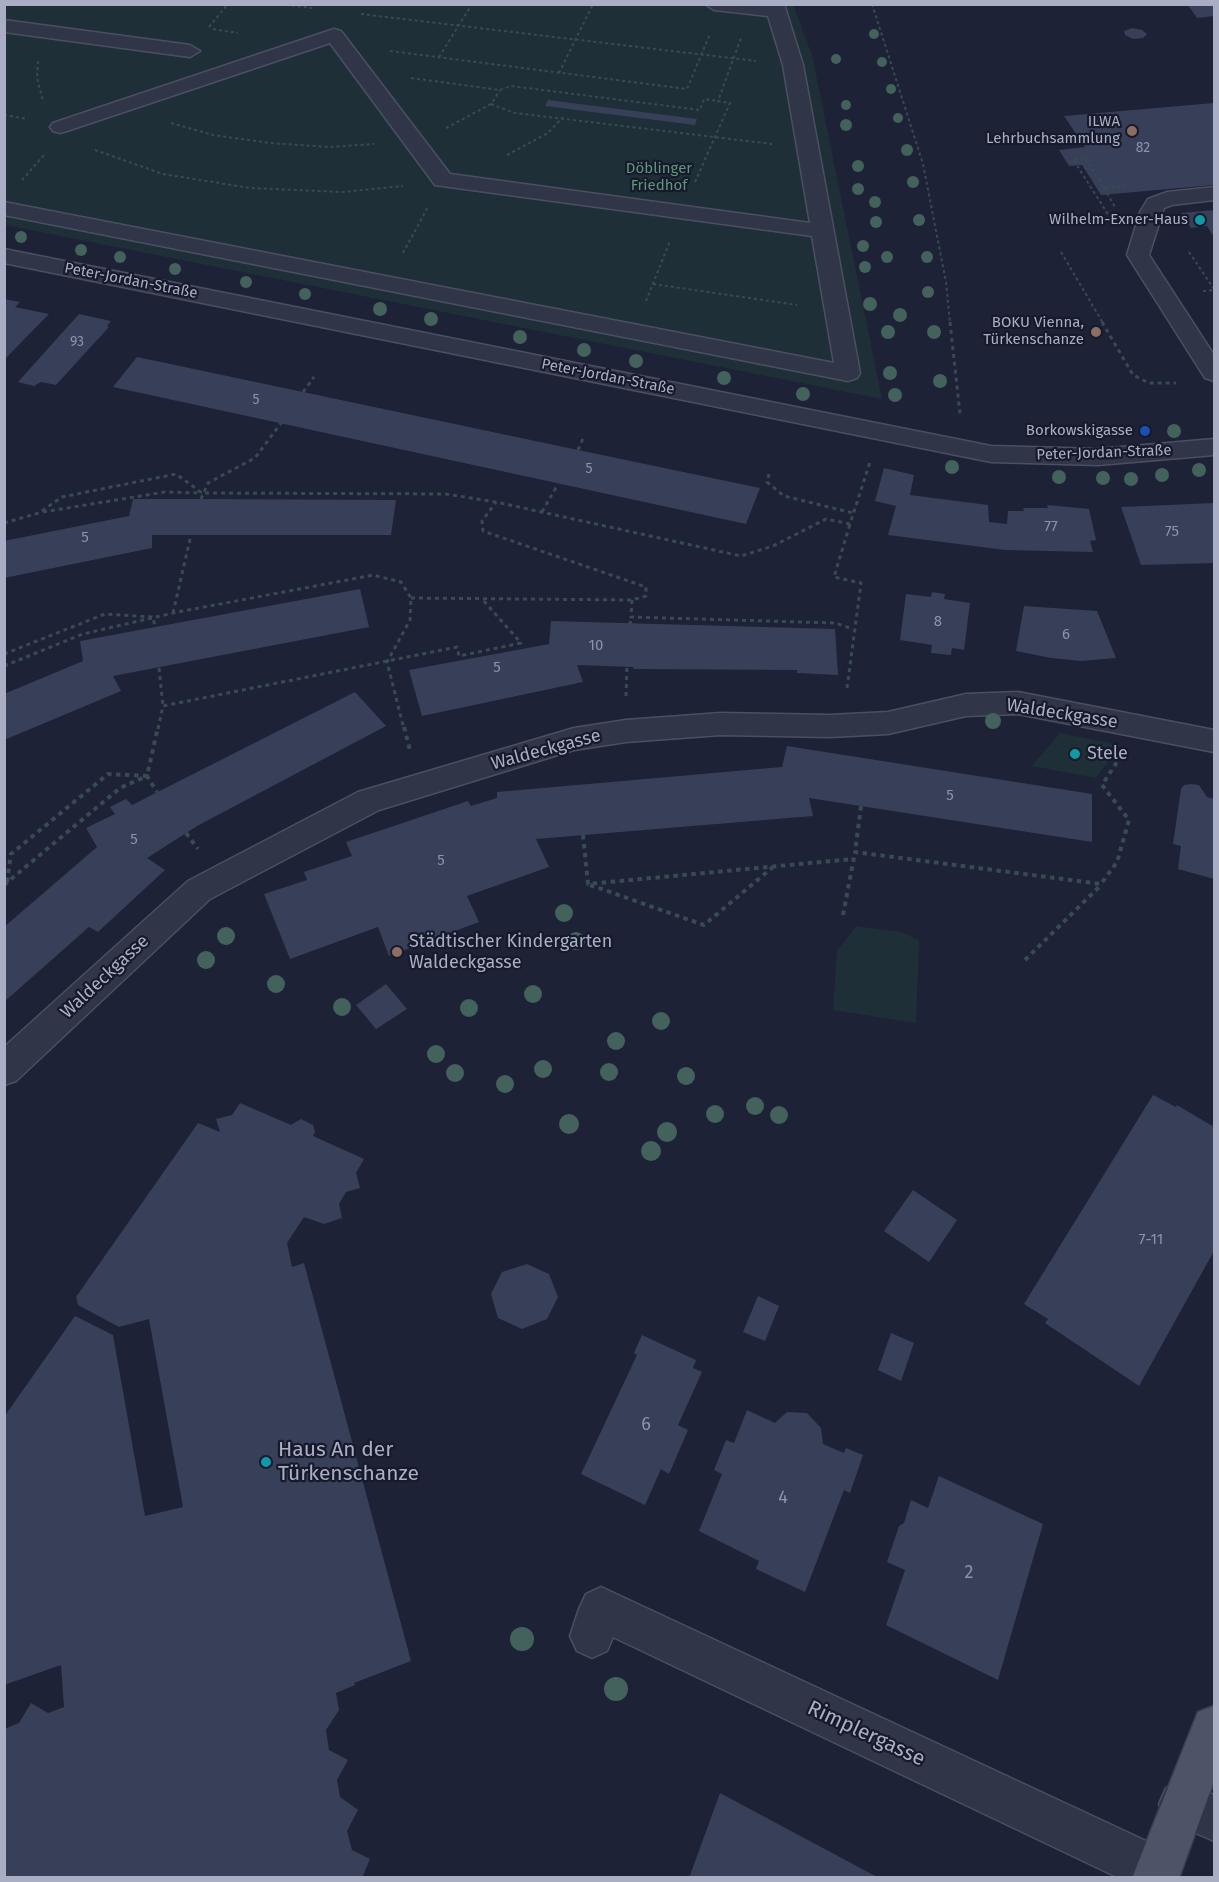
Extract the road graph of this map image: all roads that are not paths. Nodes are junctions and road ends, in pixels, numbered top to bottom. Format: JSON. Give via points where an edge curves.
{"nodes":[{"id":1,"x":718,"y":5,"type":"edge"},
{"id":2,"x":768,"y":8,"type":"edge"},
{"id":3,"x":4,"y":26,"type":"edge"},
{"id":4,"x":190,"y":51,"type":"dead end"},
{"id":5,"x":62,"y":129,"type":"road end"},
{"id":6,"x":1215,"y":194,"type":"edge"},
{"id":7,"x":4,"y":208,"type":"edge"},
{"id":8,"x":824,"y":231,"type":"junction"},
{"id":9,"x":4,"y":256,"type":"edge"},
{"id":10,"x":1215,"y":373,"type":"edge"},
{"id":11,"x":1215,"y":447,"type":"edge"},
{"id":12,"x":1215,"y":741,"type":"edge"},
{"id":13,"x":4,"y":1070,"type":"edge"},
{"id":14,"x":591,"y":1636,"type":"dead end"},
{"id":15,"x":1215,"y":1728,"type":"edge"},
{"id":16,"x":1198,"y":1811,"type":"edge"},
{"id":17,"x":1156,"y":1874,"type":"edge"}],
"edges":[{"from":1,"to":2,"type":"street"},
{"from":2,"to":8,"type":"street","via":[[793,65]]},
{"from":3,"to":4,"type":"street"},
{"from":5,"to":8,"type":"street","via":[[334,35],[443,180]]},
{"from":6,"to":10,"type":"street","via":[[1175,197],[1156,204],[1138,255]]},
{"from":7,"to":8,"type":"street","via":[[848,373]]},
{"from":9,"to":11,"type":"street","name":"Peter-Jordan-Straße","via":[[981,452],[1098,457]]},
{"from":12,"to":13,"type":"street","name":"Waldeckgasse","via":[[1017,703],[966,705],[888,723],[721,724],[574,739],[369,801],[199,890]]},
{"from":14,"to":17,"type":"street","name":"Rimplergasse","via":[[601,1609]]},
{"from":15,"to":16,"type":"main road"},
{"from":16,"to":17,"type":"main road"}]}
